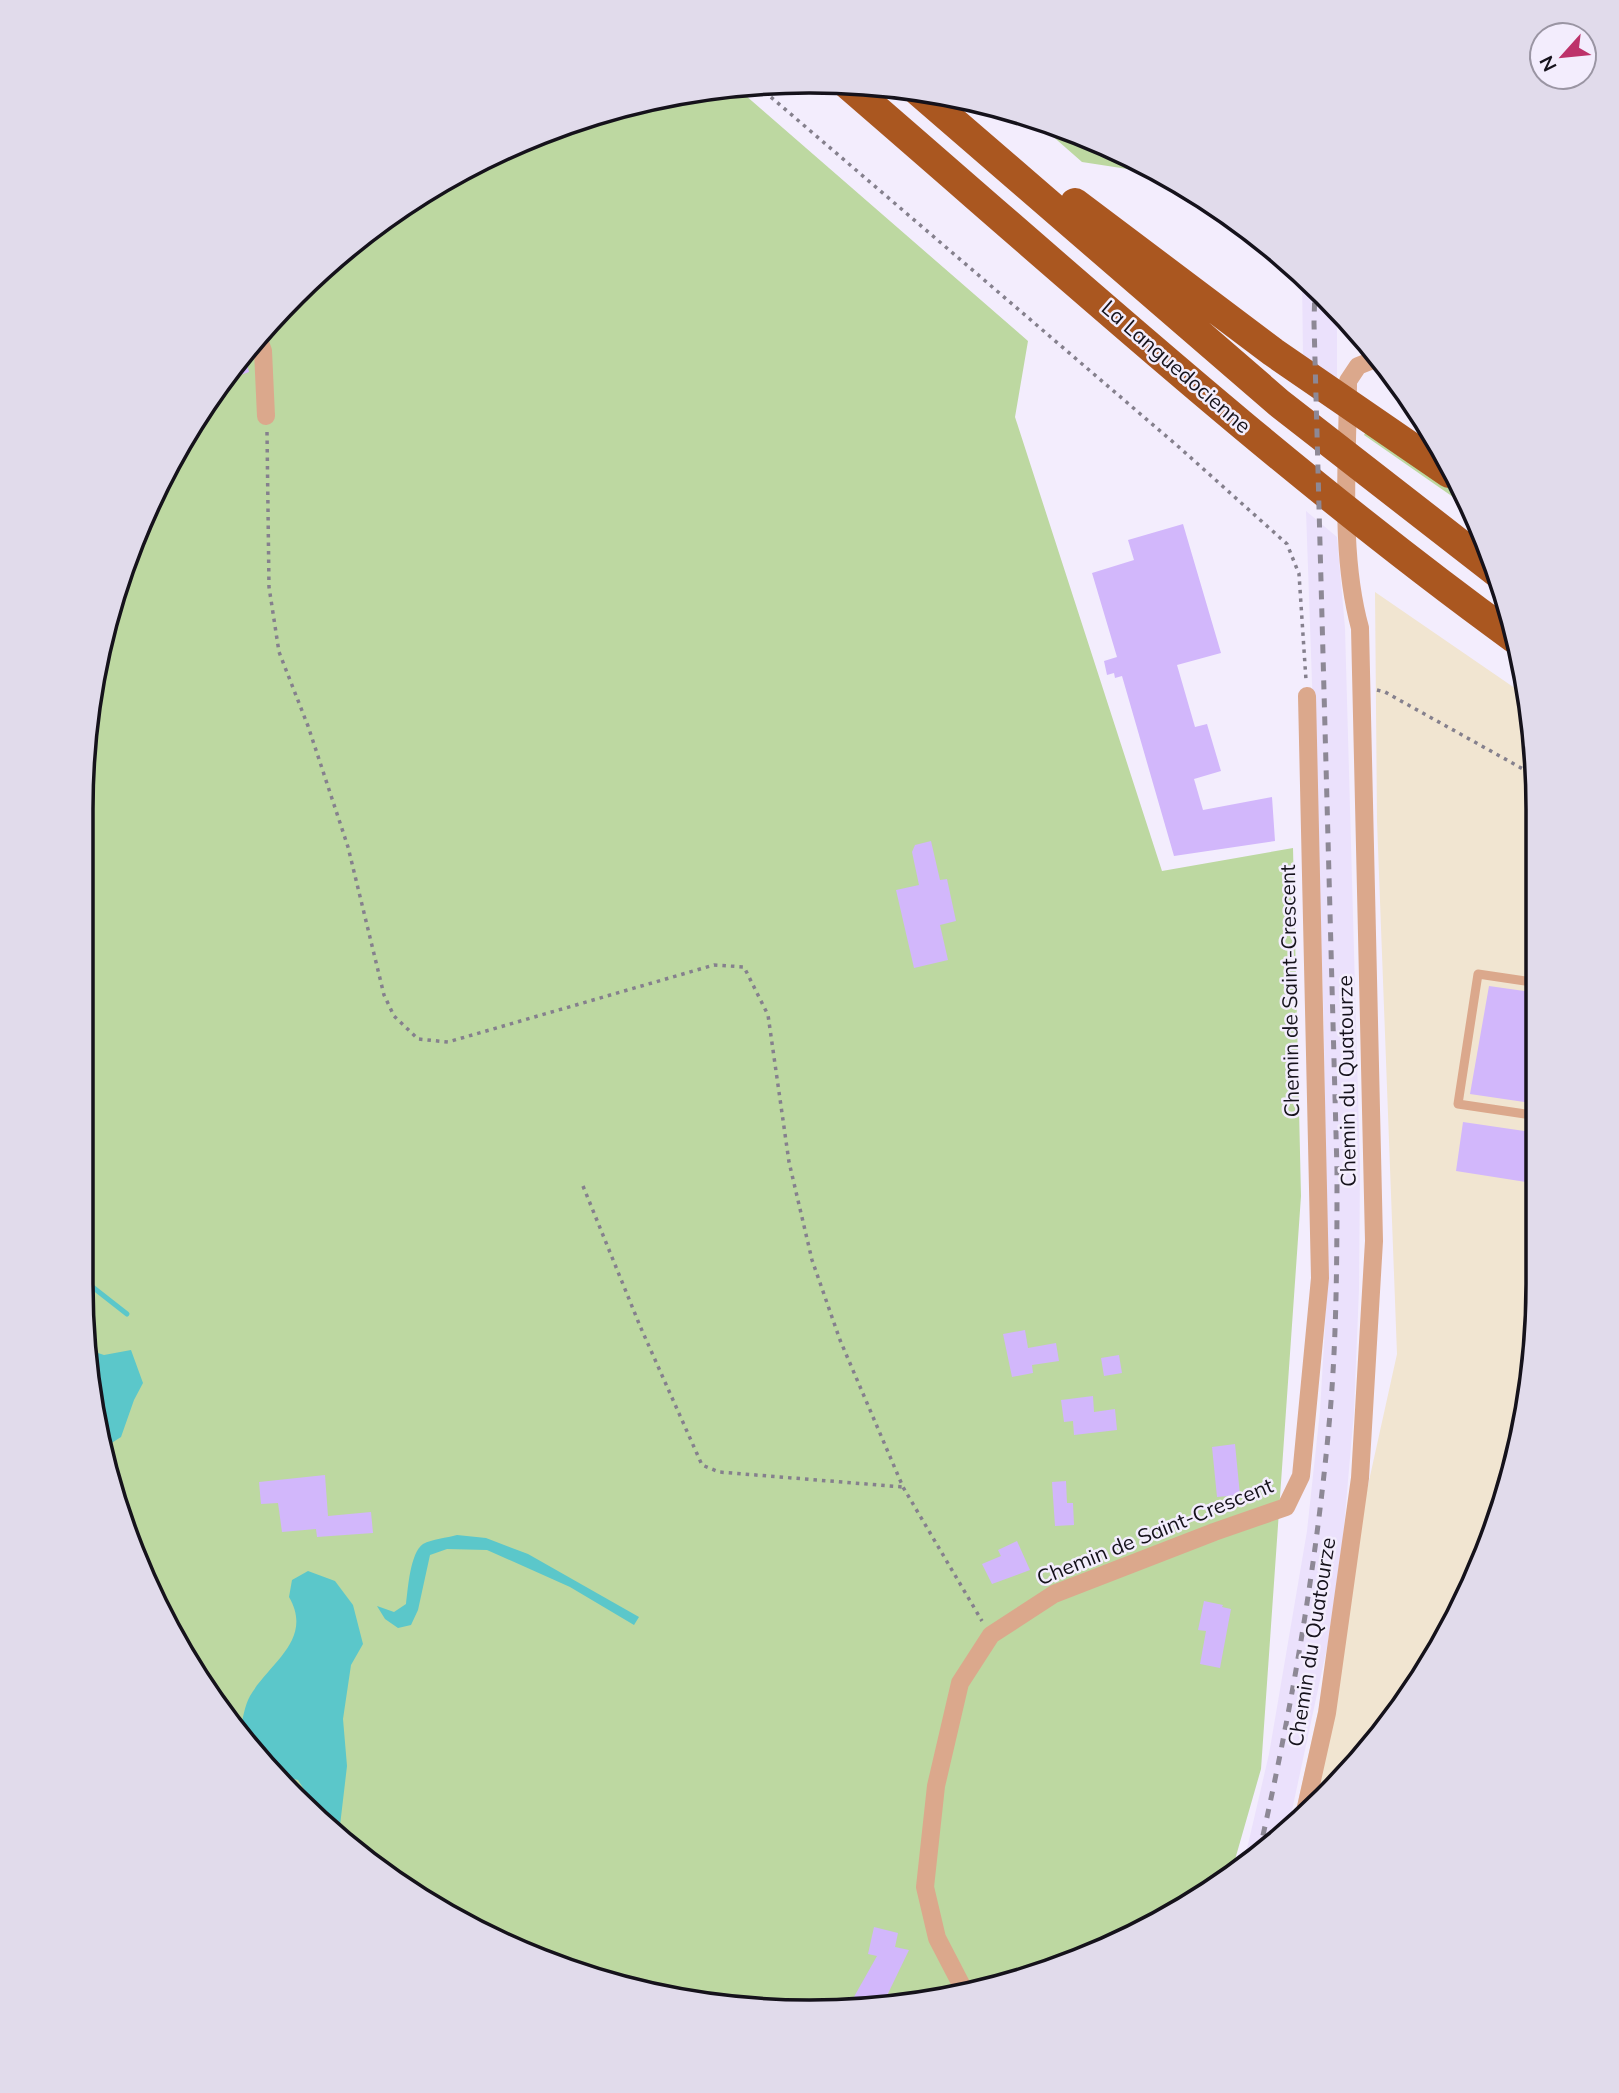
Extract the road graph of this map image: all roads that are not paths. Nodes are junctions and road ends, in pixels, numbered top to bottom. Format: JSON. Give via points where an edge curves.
{"nodes":[{"id":1,"x":859,"y":94,"type":"edge"},
{"id":2,"x":934,"y":104,"type":"edge"},
{"id":3,"x":1018,"y":176,"type":"junction"},
{"id":4,"x":262,"y":348,"type":"edge"},
{"id":5,"x":1369,"y":362,"type":"edge"},
{"id":6,"x":266,"y":416,"type":"road end"},
{"id":7,"x":1438,"y":465,"type":"edge"},
{"id":8,"x":1481,"y":561,"type":"edge"},
{"id":9,"x":1503,"y":630,"type":"edge"},
{"id":10,"x":1307,"y":696,"type":"road end"},
{"id":11,"x":1526,"y":981,"type":"edge"},
{"id":12,"x":1526,"y":1114,"type":"edge"},
{"id":13,"x":1308,"y":1797,"type":"edge"},
{"id":14,"x":961,"y":1983,"type":"edge"}],
"edges":[{"from":1,"to":9,"type":"highway","name":"La Languedocienne","via":[[1282,459]]},
{"from":2,"to":3,"type":"highway","name":"La Languedocienne"},
{"from":3,"to":7,"type":"highway","via":[[1081,206],[1273,352]]},
{"from":3,"to":8,"type":"highway","name":"La Languedocienne","via":[[1279,403]]},
{"from":4,"to":6,"type":"street"},
{"from":5,"to":13,"type":"street","name":"Chemin du Quatourze","via":[[1358,366],[1348,381],[1348,553],[1351,596],[1360,628],[1374,1241],[1360,1478],[1328,1713]]},
{"from":10,"to":14,"type":"street","name":"Chemin de Saint-Crescent","via":[[1320,1278],[1301,1476],[1286,1507],[1054,1594],[990,1635],[960,1683],[936,1787],[925,1887],[937,1938]]},
{"from":11,"to":12,"type":"lane","via":[[1478,974],[1458,1104]]}]}
